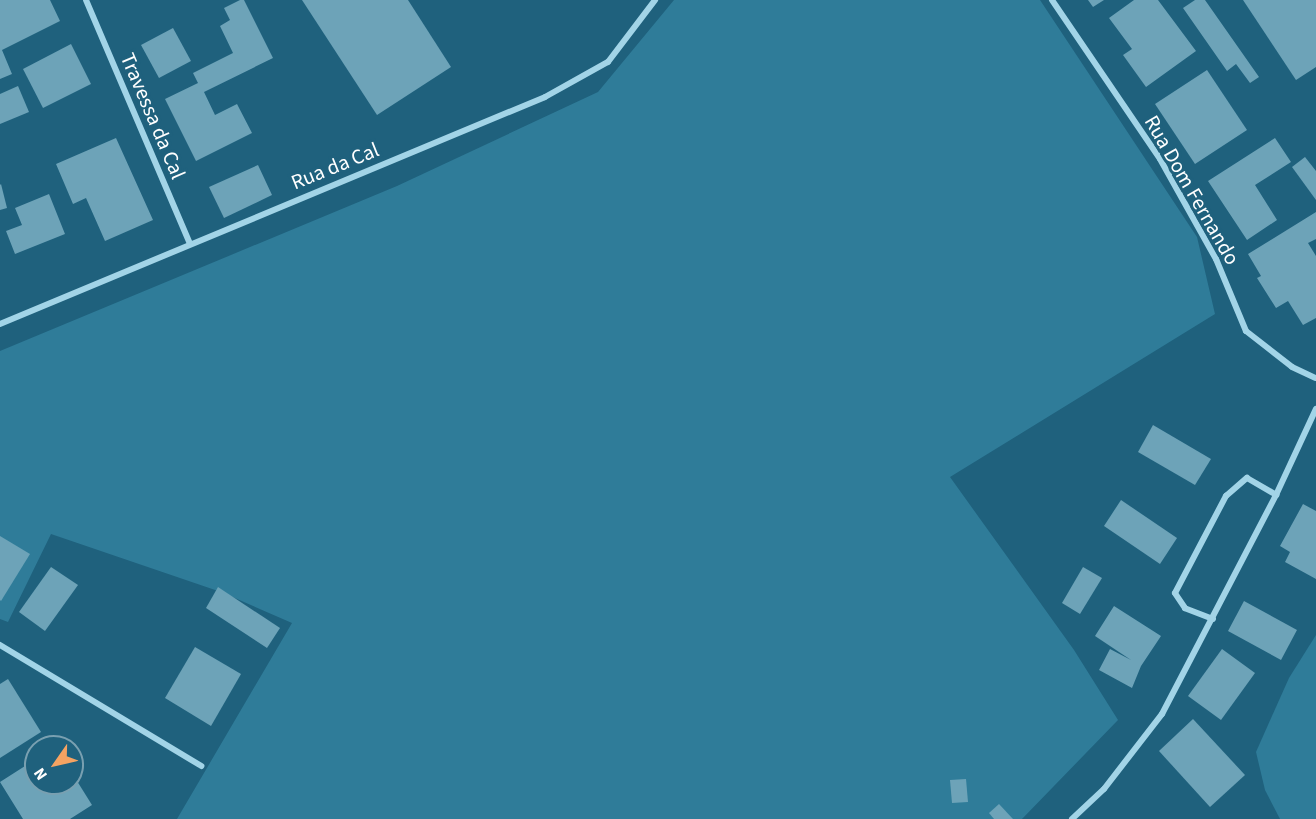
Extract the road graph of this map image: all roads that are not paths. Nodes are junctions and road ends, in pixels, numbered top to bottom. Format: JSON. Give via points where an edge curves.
{"nodes":[{"id":1,"x":86,"y":0,"type":"edge"},
{"id":2,"x":656,"y":0,"type":"edge"},
{"id":3,"x":1052,"y":0,"type":"edge"},
{"id":4,"x":190,"y":244,"type":"junction"},
{"id":5,"x":0,"y":324,"type":"edge"},
{"id":6,"x":1316,"y":378,"type":"edge"},
{"id":7,"x":1316,"y":409,"type":"edge"},
{"id":8,"x":1276,"y":495,"type":"junction"},
{"id":9,"x":1213,"y":620,"type":"junction"},
{"id":10,"x":0,"y":645,"type":"edge"},
{"id":11,"x":201,"y":766,"type":"dead end"},
{"id":12,"x":1072,"y":819,"type":"edge"}],
"edges":[{"from":1,"to":4,"type":"street","name":"Travessa da Cal"},
{"from":2,"to":4,"type":"street","name":"Rua da Cal","via":[[608,62],[545,97]]},
{"from":3,"to":6,"type":"street","name":"Rua Dom Fernando","via":[[1160,159],[1216,260],[1246,331],[1292,367]]},
{"from":4,"to":5,"type":"street","name":"Rua da Cal"},
{"from":7,"to":8,"type":"street"},
{"from":8,"to":9,"type":"street"},
{"from":8,"to":9,"type":"street","via":[[1247,478],[1226,496],[1180,583],[1175,593],[1185,608]]},
{"from":9,"to":12,"type":"street","via":[[1162,714],[1104,789]]},
{"from":10,"to":11,"type":"street"}]}
